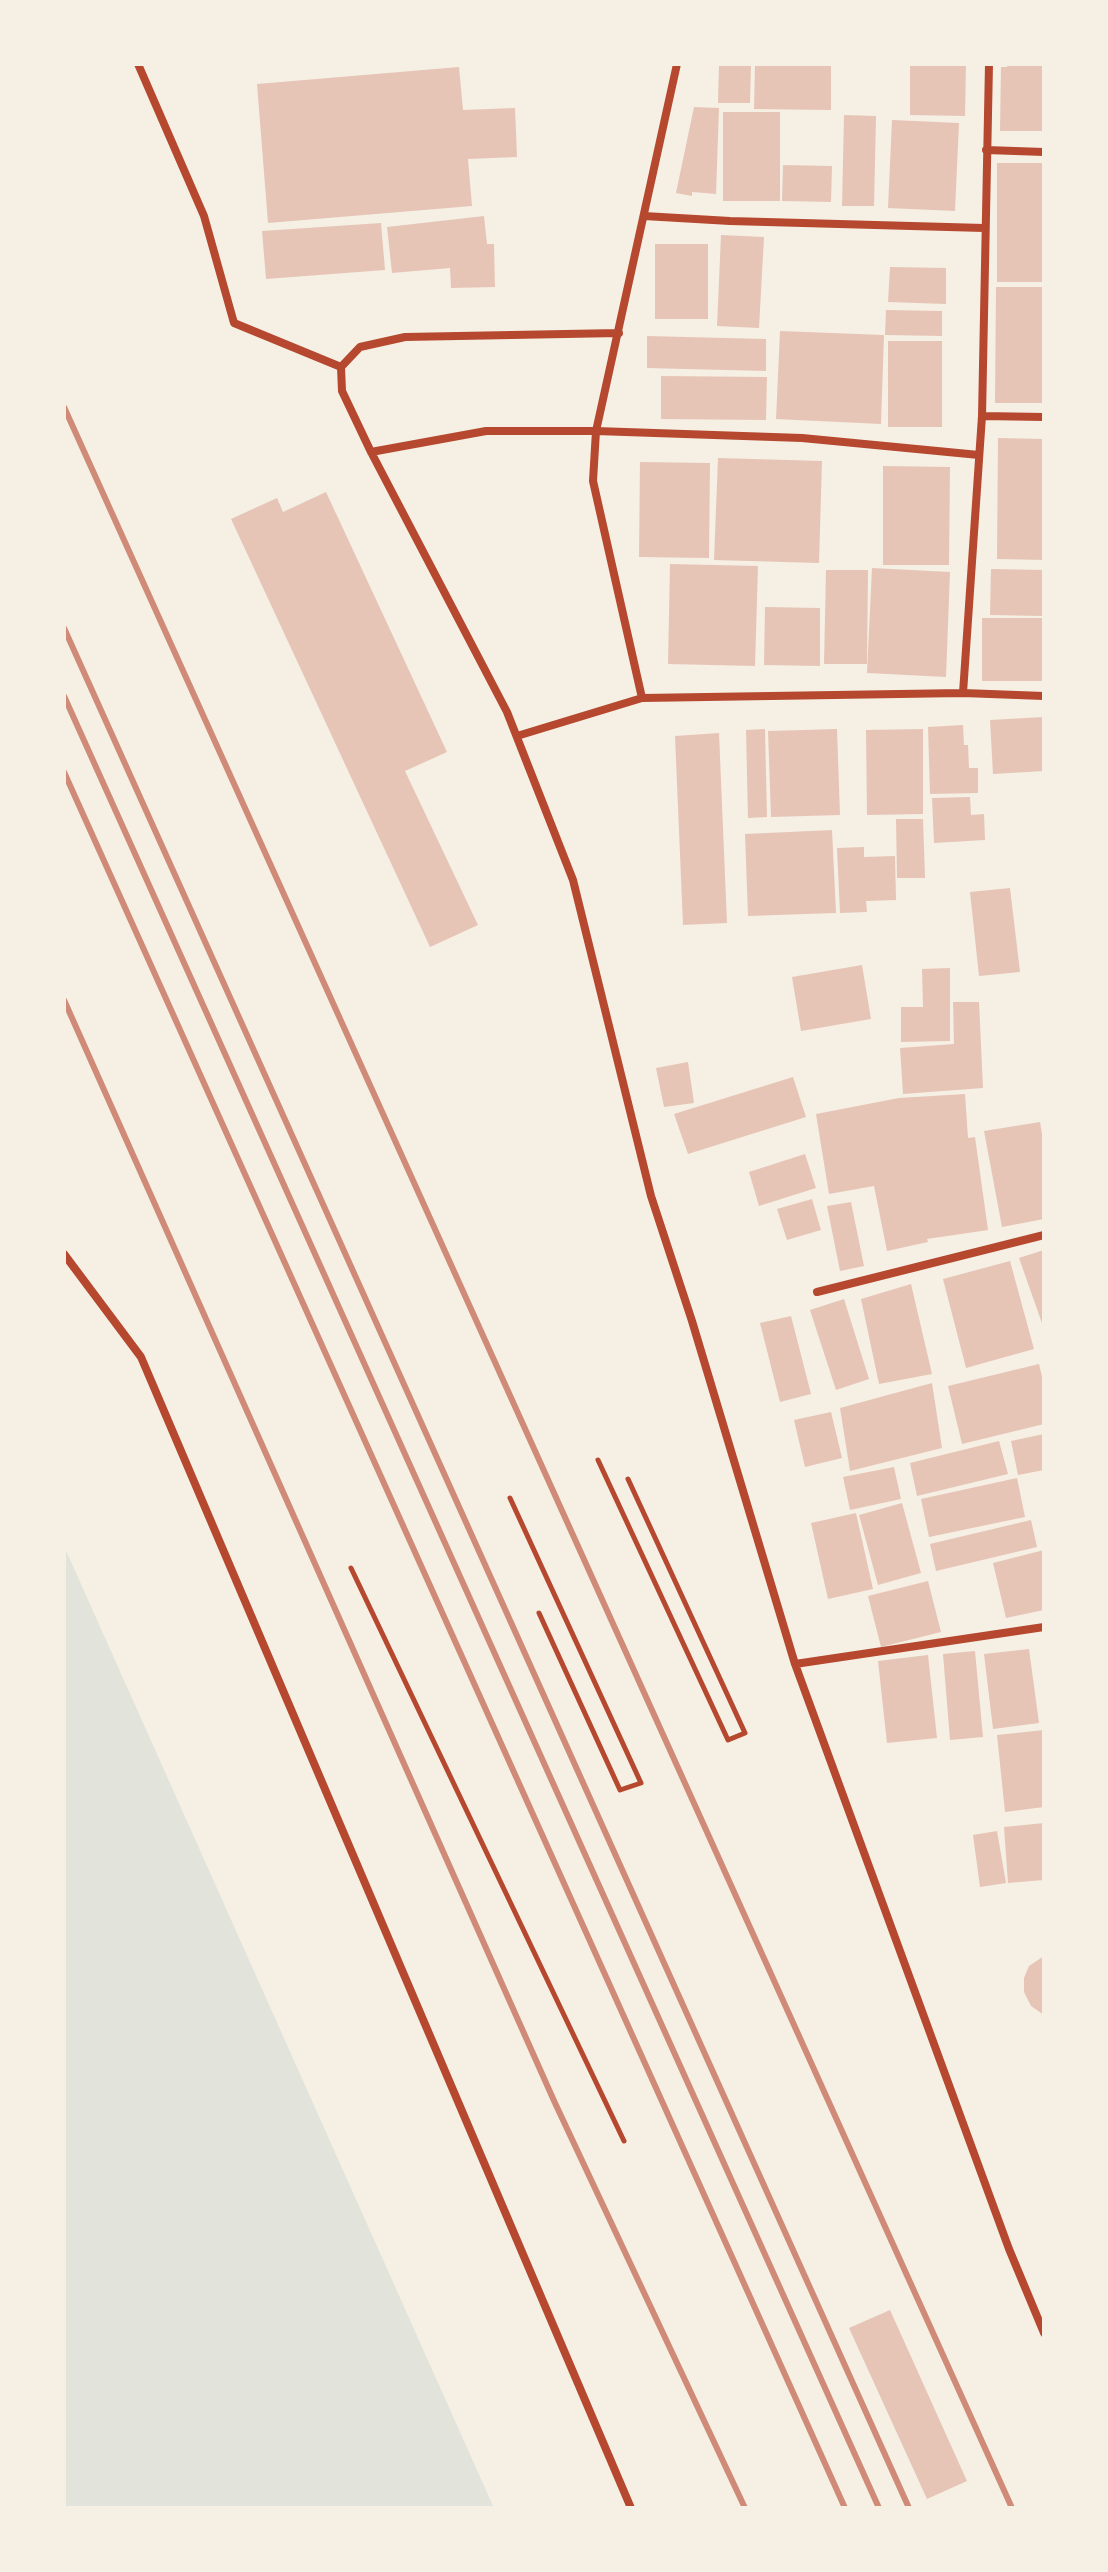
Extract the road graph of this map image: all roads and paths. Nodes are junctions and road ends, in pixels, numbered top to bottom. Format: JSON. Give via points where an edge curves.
{"nodes":[{"id":1,"x":138,"y":64,"type":"edge"},
{"id":2,"x":677,"y":64,"type":"edge"},
{"id":3,"x":989,"y":64,"type":"edge"},
{"id":4,"x":986,"y":150,"type":"junction"},
{"id":5,"x":1044,"y":152,"type":"edge"},
{"id":6,"x":644,"y":216,"type":"junction"},
{"id":7,"x":984,"y":228,"type":"junction"},
{"id":8,"x":619,"y":333,"type":"junction"},
{"id":9,"x":341,"y":367,"type":"junction"},
{"id":10,"x":982,"y":416,"type":"junction"},
{"id":11,"x":1044,"y":417,"type":"edge"},
{"id":12,"x":596,"y":431,"type":"junction"},
{"id":13,"x":371,"y":452,"type":"junction"},
{"id":14,"x":979,"y":455,"type":"junction"},
{"id":15,"x":963,"y":693,"type":"junction"},
{"id":16,"x":1044,"y":696,"type":"edge"},
{"id":17,"x":642,"y":698,"type":"junction"},
{"id":18,"x":517,"y":736,"type":"junction"},
{"id":19,"x":1044,"y":1235,"type":"edge"},
{"id":20,"x":64,"y":1254,"type":"edge"},
{"id":21,"x":817,"y":1292,"type":"dead end"},
{"id":22,"x":598,"y":1460,"type":"dead end"},
{"id":23,"x":628,"y":1479,"type":"dead end"},
{"id":24,"x":510,"y":1498,"type":"dead end"},
{"id":25,"x":351,"y":1568,"type":"dead end"},
{"id":26,"x":539,"y":1613,"type":"dead end"},
{"id":27,"x":1044,"y":1627,"type":"edge"},
{"id":28,"x":795,"y":1664,"type":"junction"},
{"id":29,"x":624,"y":2141,"type":"dead end"},
{"id":30,"x":1044,"y":2333,"type":"edge"},
{"id":31,"x":631,"y":2508,"type":"edge"}],
"edges":[{"from":1,"to":9,"type":"street","via":[[204,216],[234,323]]},
{"from":2,"to":6,"type":"street"},
{"from":3,"to":4,"type":"street"},
{"from":4,"to":5,"type":"street"},
{"from":4,"to":7,"type":"street"},
{"from":6,"to":7,"type":"street"},
{"from":6,"to":8,"type":"street"},
{"from":7,"to":10,"type":"street"},
{"from":8,"to":9,"type":"street","via":[[405,337],[360,347]]},
{"from":8,"to":12,"type":"street"},
{"from":9,"to":13,"type":"street","via":[[342,391]]},
{"from":10,"to":11,"type":"street"},
{"from":10,"to":14,"type":"street"},
{"from":12,"to":13,"type":"street","via":[[486,431]]},
{"from":12,"to":14,"type":"street","via":[[802,438]]},
{"from":12,"to":17,"type":"street","via":[[593,481]]},
{"from":13,"to":18,"type":"street"},
{"from":14,"to":15,"type":"street"},
{"from":15,"to":16,"type":"street"},
{"from":15,"to":17,"type":"street"},
{"from":17,"to":18,"type":"street"},
{"from":18,"to":28,"type":"street","via":[[573,880],[651,1196]]},
{"from":19,"to":21,"type":"street"},
{"from":20,"to":31,"type":"street","via":[[141,1357]]},
{"from":22,"to":23,"type":"path","via":[[728,1740],[745,1733]]},
{"from":24,"to":26,"type":"path","via":[[641,1783],[620,1790]]},
{"from":25,"to":29,"type":"path"},
{"from":27,"to":28,"type":"street"},
{"from":28,"to":30,"type":"street"}]}
